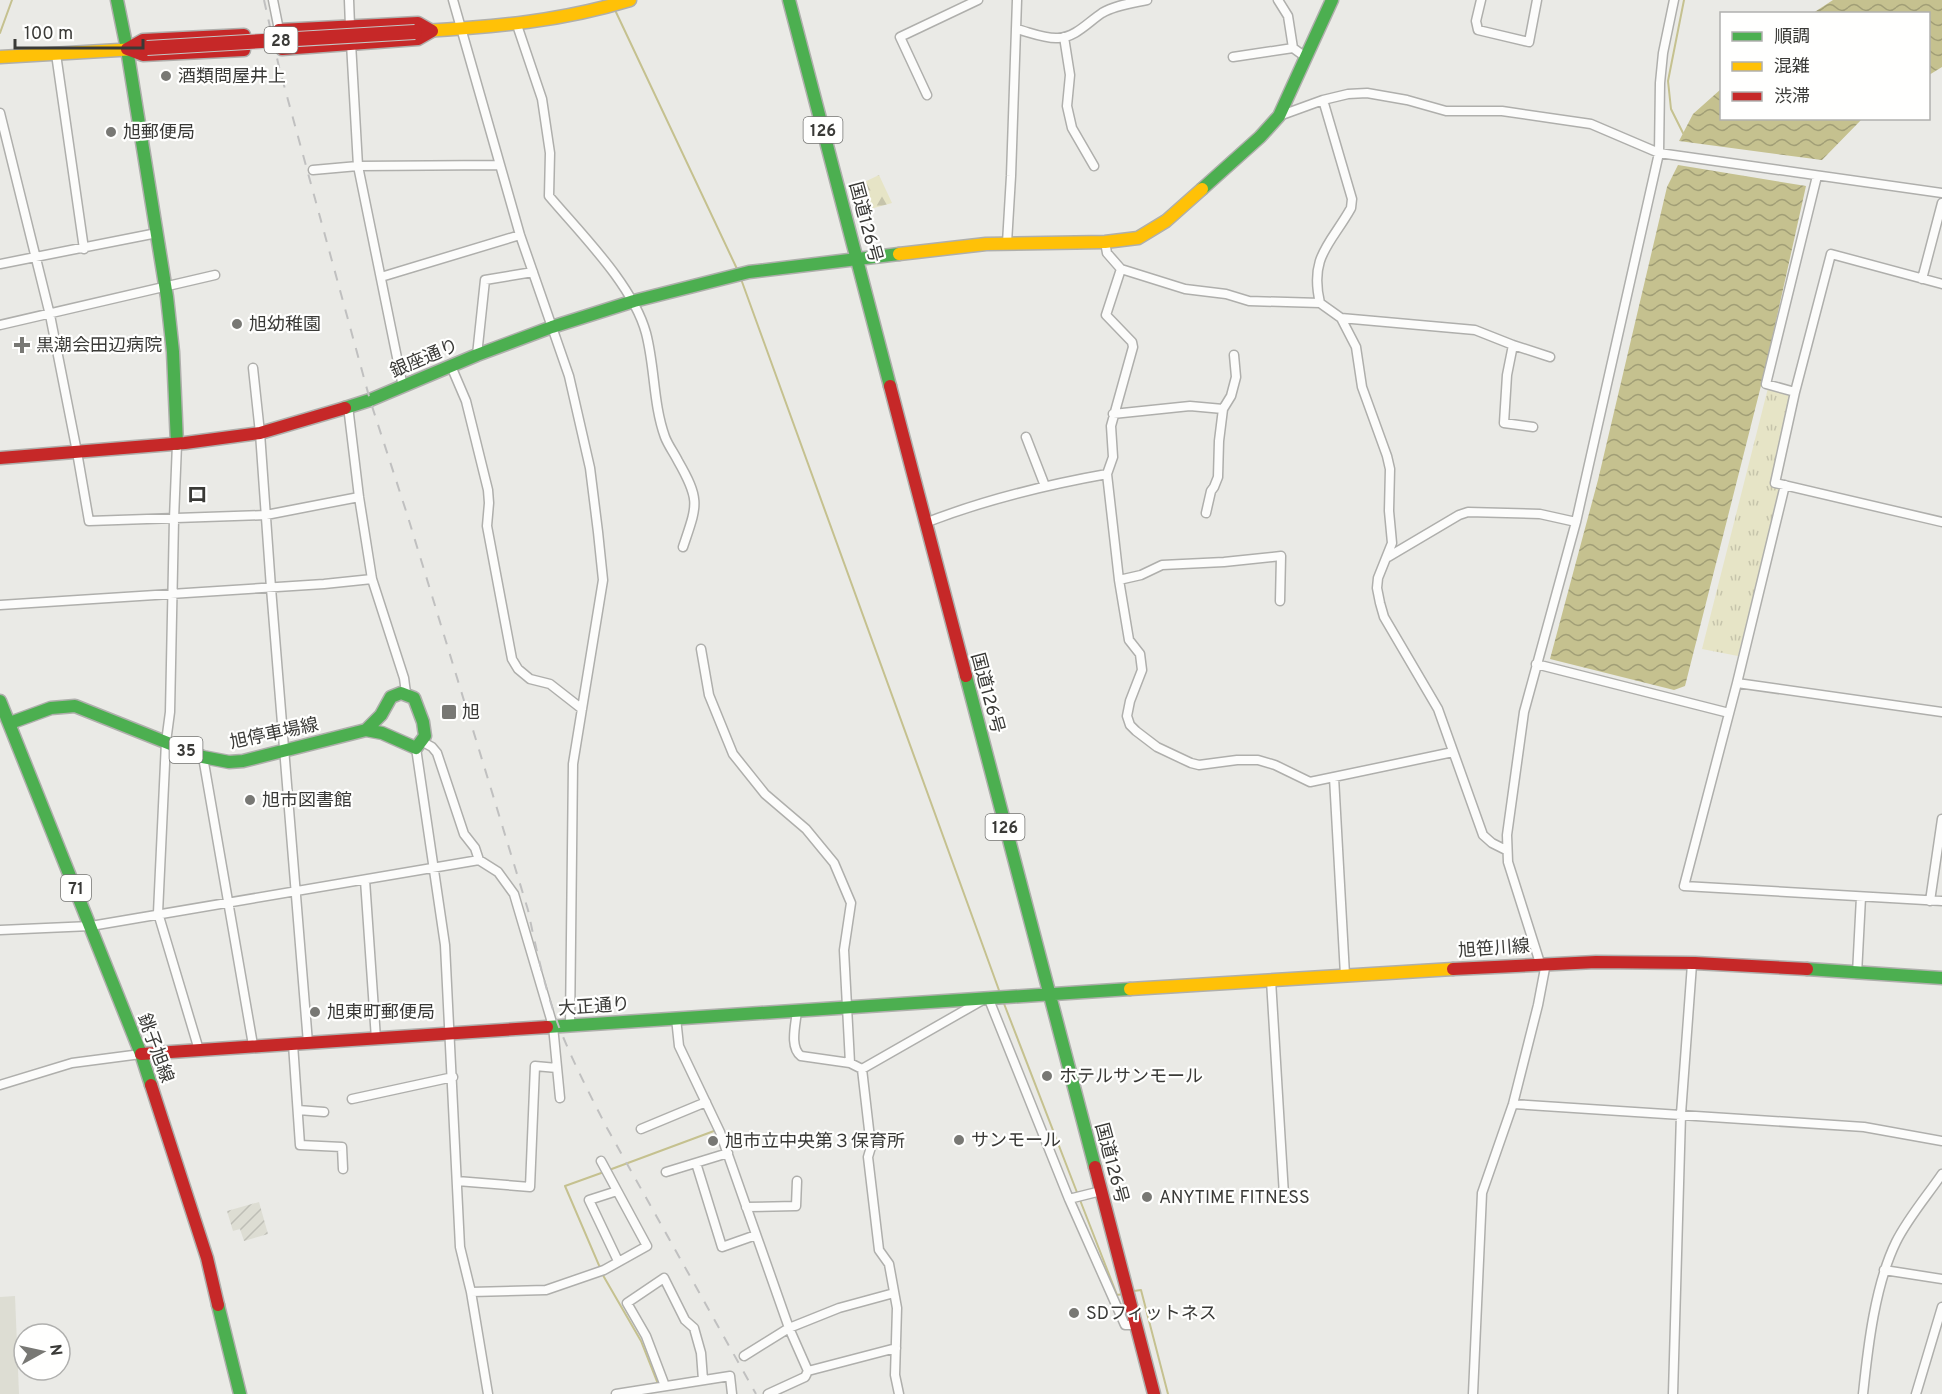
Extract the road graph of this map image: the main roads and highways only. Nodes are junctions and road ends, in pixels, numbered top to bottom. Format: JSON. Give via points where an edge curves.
{"nodes":[{"id":1,"x":117,"y":0,"type":"edge"},
{"id":2,"x":789,"y":0,"type":"edge"},
{"id":3,"x":1332,"y":0,"type":"edge"},
{"id":4,"x":619,"y":4,"type":"edge"},
{"id":5,"x":432,"y":31,"type":"junction"},
{"id":6,"x":127,"y":49,"type":"junction"},
{"id":7,"x":0,"y":59,"type":"edge"},
{"id":8,"x":857,"y":260,"type":"junction"},
{"id":9,"x":177,"y":444,"type":"junction"},
{"id":10,"x":0,"y":458,"type":"edge"},
{"id":11,"x":0,"y":701,"type":"edge"},
{"id":12,"x":5,"y":724,"type":"edge"},
{"id":13,"x":366,"y":729,"type":"junction"},
{"id":14,"x":1942,"y":978,"type":"edge"},
{"id":15,"x":1049,"y":994,"type":"junction"},
{"id":16,"x":141,"y":1054,"type":"junction"},
{"id":17,"x":240,"y":1394,"type":"edge"},
{"id":18,"x":1154,"y":1394,"type":"edge"}],
"edges":[{"from":1,"to":6,"type":"main road"},
{"from":2,"to":8,"type":"main road","name":"国道126号","number":"126"},
{"from":3,"to":8,"type":"main road","name":"銀座通り","via":[[1279,116],[1160,226],[1138,238],[1105,242],[1007,243]]},
{"from":4,"to":5,"type":"main road","number":"28","via":[[517,25]]},
{"from":5,"to":5,"type":"main road","via":[[418,23],[279,30],[282,48],[418,39]]},
{"from":5,"to":6,"type":"main road","number":"28","bridge":true},
{"from":6,"to":6,"type":"main road","via":[[143,40],[244,35],[244,50],[143,55]]},
{"from":6,"to":7,"type":"main road","number":"28"},
{"from":6,"to":9,"type":"main road","via":[[166,287]]},
{"from":8,"to":9,"type":"main road","name":"銀座通り","via":[[739,275],[633,301],[477,355],[370,400],[260,433]]},
{"from":8,"to":15,"type":"main road","name":"国道126号","number":"126"},
{"from":9,"to":10,"type":"main road","name":"銀座通り"},
{"from":11,"to":12,"type":"main road"},
{"from":12,"to":13,"type":"main road","name":"旭停車場線","number":"35","via":[[51,708],[75,706],[204,757],[229,762]]},
{"from":12,"to":16,"type":"main road","name":"銚子旭線","number":"71"},
{"from":13,"to":13,"type":"main road","via":[[392,697],[406,693],[414,698],[425,736],[419,745],[406,746]]},
{"from":14,"to":15,"type":"main road","name":"旭笹川線","via":[[1586,961]]},
{"from":15,"to":16,"type":"main road","name":"大正通り"},
{"from":15,"to":18,"type":"main road","name":"国道126号","number":"126"},
{"from":16,"to":17,"type":"main road","name":"銚子旭線","number":"71","via":[[207,1258]]}]}
